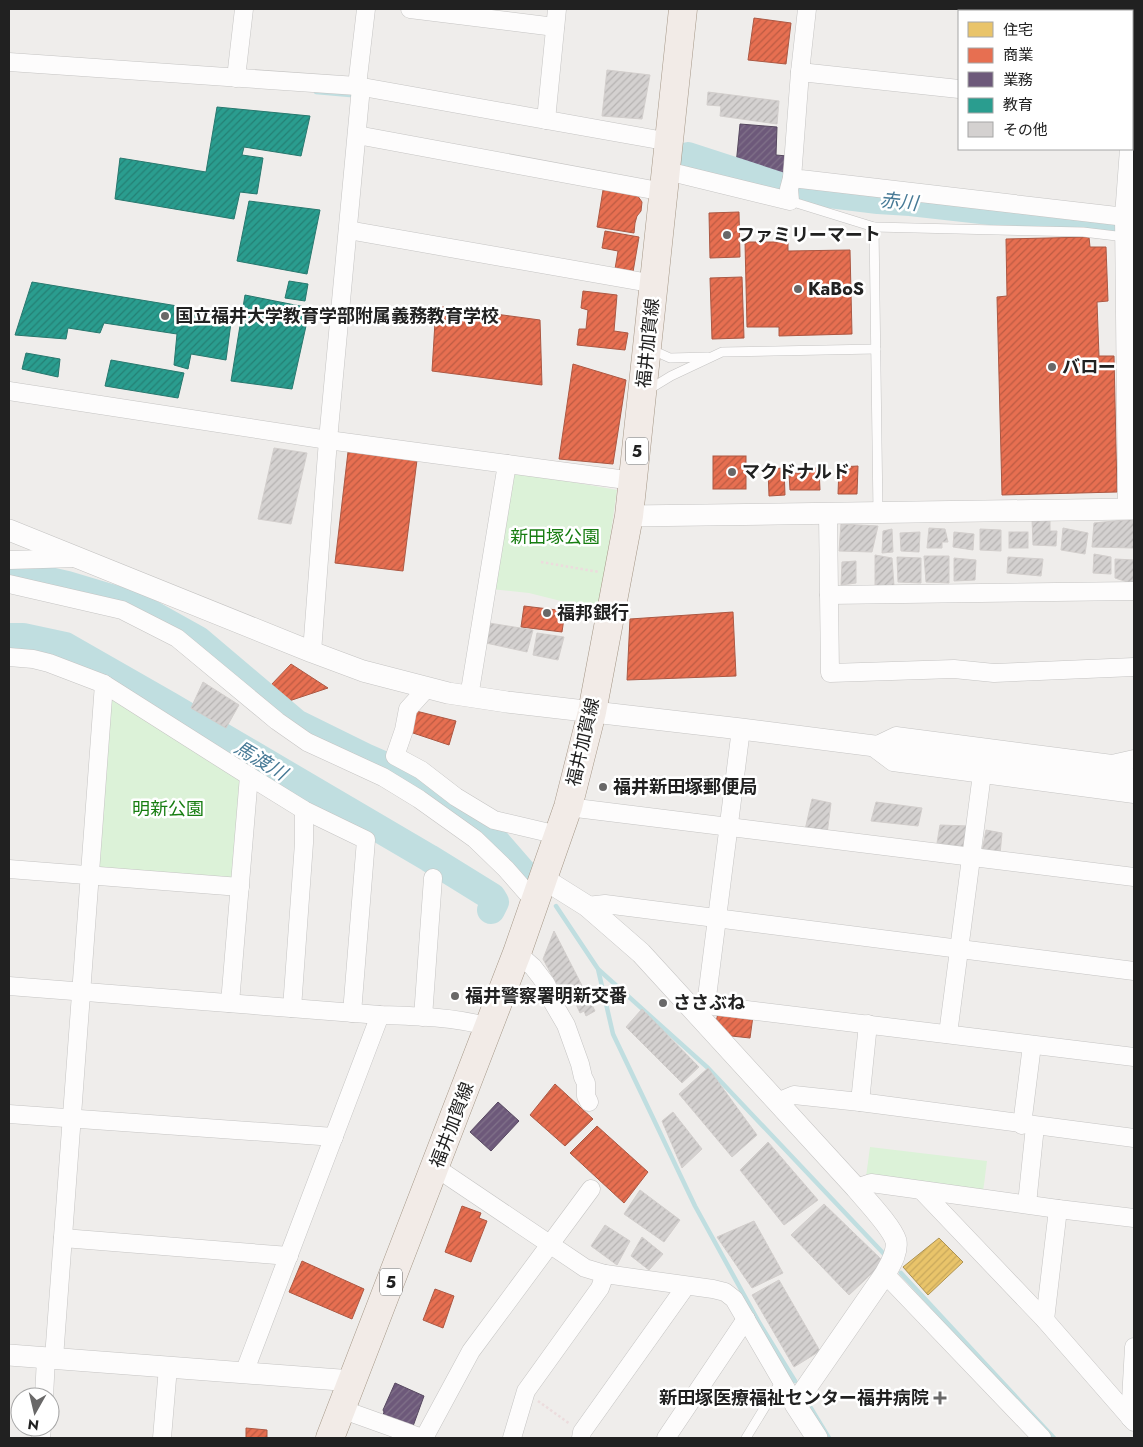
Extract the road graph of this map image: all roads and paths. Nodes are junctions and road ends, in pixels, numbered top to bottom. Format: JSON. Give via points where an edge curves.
{"nodes":[{"id":1,"x":244,"y":9,"type":"edge"},
{"id":2,"x":366,"y":9,"type":"edge"},
{"id":3,"x":410,"y":9,"type":"edge"},
{"id":4,"x":557,"y":9,"type":"edge"},
{"id":5,"x":683,"y":9,"type":"edge"},
{"id":6,"x":807,"y":9,"type":"edge"},
{"id":7,"x":556,"y":27,"type":"junction"},
{"id":8,"x":1134,"y":58,"type":"edge"},
{"id":9,"x":9,"y":62,"type":"edge"},
{"id":10,"x":800,"y":72,"type":"junction"},
{"id":11,"x":236,"y":78,"type":"junction"},
{"id":12,"x":1133,"y":78,"type":"edge"},
{"id":13,"x":359,"y":86,"type":"junction"},
{"id":14,"x":958,"y":89,"type":"edge"},
{"id":15,"x":546,"y":120,"type":"junction"},
{"id":16,"x":357,"y":134,"type":"junction"},
{"id":17,"x":670,"y":142,"type":"junction"},
{"id":18,"x":1129,"y":150,"type":"edge"},
{"id":19,"x":792,"y":178,"type":"junction"},
{"id":20,"x":666,"y":181,"type":"junction"},
{"id":21,"x":790,"y":201,"type":"junction"},
{"id":22,"x":1129,"y":217,"type":"edge"},
{"id":23,"x":874,"y":227,"type":"junction"},
{"id":24,"x":348,"y":230,"type":"junction"},
{"id":25,"x":1125,"y":237,"type":"junction"},
{"id":26,"x":655,"y":284,"type":"junction"},
{"id":27,"x":648,"y":348,"type":"junction"},
{"id":28,"x":876,"y":349,"type":"junction"},
{"id":29,"x":712,"y":357,"type":"junction"},
{"id":30,"x":9,"y":391,"type":"edge"},
{"id":31,"x":643,"y":393,"type":"junction"},
{"id":32,"x":328,"y":440,"type":"junction"},
{"id":33,"x":507,"y":464,"type":"junction"},
{"id":34,"x":634,"y":481,"type":"junction"},
{"id":35,"x":1131,"y":509,"type":"edge"},
{"id":36,"x":878,"y":513,"type":"junction"},
{"id":37,"x":828,"y":514,"type":"junction"},
{"id":38,"x":629,"y":516,"type":"junction"},
{"id":39,"x":9,"y":530,"type":"edge"},
{"id":40,"x":80,"y":558,"type":"junction"},
{"id":41,"x":9,"y":560,"type":"edge"},
{"id":42,"x":540,"y":562,"type":"dead end"},
{"id":43,"x":605,"y":573,"type":"dead end"},
{"id":44,"x":9,"y":584,"type":"edge"},
{"id":45,"x":1134,"y":591,"type":"edge"},
{"id":46,"x":829,"y":596,"type":"junction"},
{"id":47,"x":312,"y":652,"type":"junction"},
{"id":48,"x":9,"y":657,"type":"edge"},
{"id":49,"x":1134,"y":667,"type":"edge"},
{"id":50,"x":104,"y":684,"type":"junction"},
{"id":51,"x":427,"y":688,"type":"junction"},
{"id":52,"x":469,"y":697,"type":"junction"},
{"id":53,"x":592,"y":712,"type":"junction"},
{"id":54,"x":741,"y":729,"type":"junction"},
{"id":55,"x":873,"y":747,"type":"junction"},
{"id":56,"x":1134,"y":759,"type":"edge"},
{"id":57,"x":982,"y":774,"type":"junction"},
{"id":58,"x":249,"y":776,"type":"junction"},
{"id":59,"x":1134,"y":779,"type":"edge"},
{"id":60,"x":1134,"y":794,"type":"edge"},
{"id":61,"x":568,"y":807,"type":"junction"},
{"id":62,"x":304,"y":810,"type":"junction"},
{"id":63,"x":728,"y":826,"type":"junction"},
{"id":64,"x":558,"y":835,"type":"junction"},
{"id":65,"x":971,"y":857,"type":"junction"},
{"id":66,"x":9,"y":868,"type":"edge"},
{"id":67,"x":90,"y":875,"type":"junction"},
{"id":68,"x":1134,"y":877,"type":"edge"},
{"id":69,"x":434,"y":878,"type":"dead end"},
{"id":70,"x":240,"y":887,"type":"junction"},
{"id":71,"x":540,"y":890,"type":"junction"},
{"id":72,"x":588,"y":906,"type":"junction"},
{"id":73,"x":718,"y":918,"type":"junction"},
{"id":74,"x":959,"y":948,"type":"junction"},
{"id":75,"x":517,"y":953,"type":"junction"},
{"id":76,"x":1134,"y":971,"type":"edge"},
{"id":77,"x":9,"y":986,"type":"edge"},
{"id":78,"x":81,"y":992,"type":"junction"},
{"id":79,"x":230,"y":1004,"type":"junction"},
{"id":80,"x":700,"y":1007,"type":"junction"},
{"id":81,"x":292,"y":1008,"type":"junction"},
{"id":82,"x":352,"y":1012,"type":"junction"},
{"id":83,"x":380,"y":1015,"type":"junction"},
{"id":84,"x":423,"y":1017,"type":"junction"},
{"id":85,"x":868,"y":1024,"type":"junction"},
{"id":86,"x":488,"y":1032,"type":"junction"},
{"id":87,"x":948,"y":1034,"type":"junction"},
{"id":88,"x":1032,"y":1044,"type":"junction"},
{"id":89,"x":1134,"y":1057,"type":"edge"},
{"id":90,"x":589,"y":1102,"type":"dead end"},
{"id":91,"x":776,"y":1102,"type":"junction"},
{"id":92,"x":860,"y":1102,"type":"junction"},
{"id":93,"x":9,"y":1114,"type":"edge"},
{"id":94,"x":72,"y":1119,"type":"junction"},
{"id":95,"x":1029,"y":1125,"type":"junction"},
{"id":96,"x":334,"y":1137,"type":"junction"},
{"id":97,"x":1134,"y":1138,"type":"edge"},
{"id":98,"x":435,"y":1166,"type":"junction"},
{"id":99,"x":856,"y":1188,"type":"junction"},
{"id":100,"x":591,"y":1189,"type":"dead end"},
{"id":101,"x":922,"y":1191,"type":"junction"},
{"id":102,"x":1027,"y":1204,"type":"junction"},
{"id":103,"x":1058,"y":1209,"type":"junction"},
{"id":104,"x":1134,"y":1218,"type":"edge"},
{"id":105,"x":63,"y":1238,"type":"junction"},
{"id":106,"x":550,"y":1245,"type":"junction"},
{"id":107,"x":288,"y":1256,"type":"junction"},
{"id":108,"x":605,"y":1274,"type":"junction"},
{"id":109,"x":885,"y":1274,"type":"junction"},
{"id":110,"x":686,"y":1286,"type":"junction"},
{"id":111,"x":746,"y":1318,"type":"junction"},
{"id":112,"x":1045,"y":1320,"type":"junction"},
{"id":113,"x":1134,"y":1347,"type":"edge"},
{"id":114,"x":9,"y":1355,"type":"edge"},
{"id":115,"x":50,"y":1358,"type":"junction"},
{"id":116,"x":168,"y":1367,"type":"junction"},
{"id":117,"x":244,"y":1372,"type":"junction"},
{"id":118,"x":782,"y":1379,"type":"junction"},
{"id":119,"x":354,"y":1381,"type":"junction"},
{"id":120,"x":46,"y":1387,"type":"edge"},
{"id":121,"x":526,"y":1391,"type":"junction"},
{"id":122,"x":795,"y":1404,"type":"junction"},
{"id":123,"x":342,"y":1408,"type":"junction"},
{"id":124,"x":1132,"y":1420,"type":"edge"},
{"id":125,"x":582,"y":1435,"type":"edge"},
{"id":126,"x":162,"y":1438,"type":"edge"},
{"id":127,"x":330,"y":1438,"type":"edge"},
{"id":128,"x":423,"y":1438,"type":"edge"},
{"id":129,"x":512,"y":1438,"type":"edge"},
{"id":130,"x":666,"y":1438,"type":"edge"},
{"id":131,"x":746,"y":1438,"type":"edge"},
{"id":132,"x":817,"y":1438,"type":"edge"},
{"id":133,"x":1042,"y":1438,"type":"edge"}],
"edges":[{"from":1,"to":11,"type":"street"},
{"from":2,"to":13,"type":"street"},
{"from":3,"to":7,"type":"street"},
{"from":4,"to":7,"type":"street"},
{"from":5,"to":17,"type":"main road","name":"福井加賀線","number":"5"},
{"from":6,"to":10,"type":"street"},
{"from":7,"to":15,"type":"street"},
{"from":8,"to":12,"type":"street"},
{"from":9,"to":11,"type":"street"},
{"from":10,"to":14,"type":"street"},
{"from":10,"to":19,"type":"street"},
{"from":11,"to":13,"type":"street"},
{"from":13,"to":15,"type":"street"},
{"from":13,"to":16,"type":"street"},
{"from":15,"to":17,"type":"street"},
{"from":16,"to":20,"type":"street"},
{"from":16,"to":24,"type":"street"},
{"from":17,"to":20,"type":"main road","name":"福井加賀線","number":"5"},
{"from":18,"to":22,"type":"street"},
{"from":19,"to":21,"type":"street"},
{"from":19,"to":22,"type":"street"},
{"from":20,"to":21,"type":"street"},
{"from":20,"to":26,"type":"main road","name":"福井加賀線","number":"5"},
{"from":21,"to":23,"type":"lane"},
{"from":22,"to":25,"type":"street"},
{"from":23,"to":25,"type":"lane","via":[[1083,232]]},
{"from":23,"to":28,"type":"lane"},
{"from":24,"to":26,"type":"street"},
{"from":24,"to":32,"type":"street"},
{"from":25,"to":35,"type":"street"},
{"from":26,"to":27,"type":"main road","name":"福井加賀線","number":"5"},
{"from":27,"to":29,"type":"lane","via":[[670,358]]},
{"from":27,"to":31,"type":"main road","name":"福井加賀線","number":"5"},
{"from":28,"to":29,"type":"lane","via":[[722,352]]},
{"from":28,"to":36,"type":"lane"},
{"from":29,"to":31,"type":"lane","via":[[670,376]]},
{"from":30,"to":32,"type":"street"},
{"from":31,"to":34,"type":"main road","name":"福井加賀線","number":"5"},
{"from":32,"to":33,"type":"street"},
{"from":32,"to":47,"type":"street"},
{"from":33,"to":34,"type":"street"},
{"from":33,"to":52,"type":"street"},
{"from":34,"to":38,"type":"main road","name":"福井加賀線","number":"5"},
{"from":35,"to":36,"type":"street"},
{"from":36,"to":37,"type":"street"},
{"from":37,"to":38,"type":"street"},
{"from":37,"to":46,"type":"street"},
{"from":38,"to":53,"type":"main road","name":"福井加賀線","number":"5"},
{"from":39,"to":40,"type":"street"},
{"from":40,"to":41,"type":"street"},
{"from":40,"to":47,"type":"street"},
{"from":42,"to":43,"type":"path"},
{"from":44,"to":71,"type":"street","via":[[122,610],[177,638],[307,742],[420,799],[475,839],[506,869]]},
{"from":45,"to":46,"type":"street"},
{"from":46,"to":49,"type":"street","via":[[830,673],[954,669],[994,673]]},
{"from":47,"to":51,"type":"street","via":[[364,671]]},
{"from":48,"to":50,"type":"street","via":[[49,662]]},
{"from":50,"to":58,"type":"street"},
{"from":50,"to":67,"type":"street"},
{"from":51,"to":52,"type":"street"},
{"from":51,"to":64,"type":"street","via":[[408,709],[395,756],[494,820]]},
{"from":52,"to":53,"type":"street"},
{"from":53,"to":54,"type":"street"},
{"from":53,"to":61,"type":"main road","name":"福井加賀線","number":"5"},
{"from":54,"to":55,"type":"street"},
{"from":54,"to":63,"type":"street"},
{"from":55,"to":56,"type":"street","via":[[896,736],[1112,764]]},
{"from":55,"to":57,"type":"street","via":[[893,762]]},
{"from":55,"to":59,"type":"street"},
{"from":57,"to":60,"type":"street"},
{"from":57,"to":65,"type":"street"},
{"from":58,"to":62,"type":"street"},
{"from":58,"to":70,"type":"street"},
{"from":61,"to":63,"type":"street"},
{"from":61,"to":64,"type":"main road","name":"福井加賀線","number":"5"},
{"from":62,"to":81,"type":"street"},
{"from":62,"to":82,"type":"street","via":[[366,840]]},
{"from":63,"to":65,"type":"street"},
{"from":63,"to":73,"type":"street"},
{"from":64,"to":71,"type":"main road","name":"福井加賀線","number":"5"},
{"from":65,"to":68,"type":"street"},
{"from":65,"to":74,"type":"street"},
{"from":66,"to":67,"type":"street"},
{"from":67,"to":70,"type":"street"},
{"from":67,"to":78,"type":"street"},
{"from":69,"to":84,"type":"street"},
{"from":70,"to":79,"type":"street"},
{"from":71,"to":72,"type":"street"},
{"from":71,"to":75,"type":"main road","name":"福井加賀線","number":"5"},
{"from":72,"to":73,"type":"street","via":[[605,904]]},
{"from":72,"to":80,"type":"street"},
{"from":73,"to":74,"type":"street"},
{"from":73,"to":80,"type":"street"},
{"from":74,"to":76,"type":"street"},
{"from":74,"to":87,"type":"street"},
{"from":75,"to":86,"type":"main road","name":"福井加賀線","number":"5"},
{"from":75,"to":90,"type":"street","via":[[534,967],[546,984],[566,1025],[586,1083]]},
{"from":77,"to":78,"type":"street"},
{"from":78,"to":79,"type":"street"},
{"from":78,"to":94,"type":"street"},
{"from":79,"to":81,"type":"street"},
{"from":80,"to":85,"type":"street"},
{"from":80,"to":91,"type":"street"},
{"from":81,"to":82,"type":"street"},
{"from":82,"to":83,"type":"street"},
{"from":83,"to":84,"type":"street"},
{"from":83,"to":96,"type":"street"},
{"from":84,"to":86,"type":"street","via":[[476,1023]]},
{"from":85,"to":87,"type":"street"},
{"from":85,"to":92,"type":"street"},
{"from":86,"to":98,"type":"main road","name":"福井加賀線","number":"5"},
{"from":87,"to":88,"type":"street"},
{"from":88,"to":89,"type":"street"},
{"from":88,"to":95,"type":"street"},
{"from":91,"to":92,"type":"street","via":[[794,1095]]},
{"from":91,"to":99,"type":"street"},
{"from":92,"to":95,"type":"street"},
{"from":93,"to":94,"type":"street"},
{"from":94,"to":96,"type":"street"},
{"from":94,"to":105,"type":"street"},
{"from":95,"to":97,"type":"street"},
{"from":95,"to":102,"type":"street"},
{"from":96,"to":107,"type":"street"},
{"from":98,"to":106,"type":"street"},
{"from":98,"to":119,"type":"main road","name":"福井加賀線","number":"5"},
{"from":99,"to":101,"type":"street","via":[[871,1183]]},
{"from":99,"to":109,"type":"street","via":[[896,1241],[896,1251]]},
{"from":100,"to":106,"type":"street"},
{"from":101,"to":102,"type":"street"},
{"from":101,"to":112,"type":"street"},
{"from":102,"to":103,"type":"street"},
{"from":103,"to":104,"type":"street"},
{"from":103,"to":112,"type":"street"},
{"from":105,"to":107,"type":"street"},
{"from":105,"to":115,"type":"street"},
{"from":106,"to":108,"type":"street","via":[[585,1268]]},
{"from":106,"to":128,"type":"street","via":[[471,1351]]},
{"from":107,"to":117,"type":"street"},
{"from":108,"to":110,"type":"street"},
{"from":108,"to":121,"type":"street","via":[[600,1288]]},
{"from":109,"to":122,"type":"street"},
{"from":109,"to":133,"type":"street"},
{"from":110,"to":111,"type":"street","via":[[726,1292]]},
{"from":110,"to":125,"type":"street"},
{"from":111,"to":118,"type":"street"},
{"from":111,"to":130,"type":"street"},
{"from":112,"to":124,"type":"street"},
{"from":113,"to":124,"type":"street"},
{"from":114,"to":115,"type":"street"},
{"from":115,"to":116,"type":"street"},
{"from":115,"to":120,"type":"street"},
{"from":116,"to":117,"type":"street"},
{"from":116,"to":126,"type":"street"},
{"from":117,"to":119,"type":"street"},
{"from":118,"to":122,"type":"street"},
{"from":118,"to":131,"type":"lane"},
{"from":119,"to":123,"type":"main road","name":"福井加賀線","number":"5"},
{"from":121,"to":125,"type":"path"},
{"from":121,"to":129,"type":"street"},
{"from":122,"to":132,"type":"street"},
{"from":123,"to":127,"type":"main road","name":"福井加賀線","number":"5"},
{"from":123,"to":128,"type":"street"}]}
